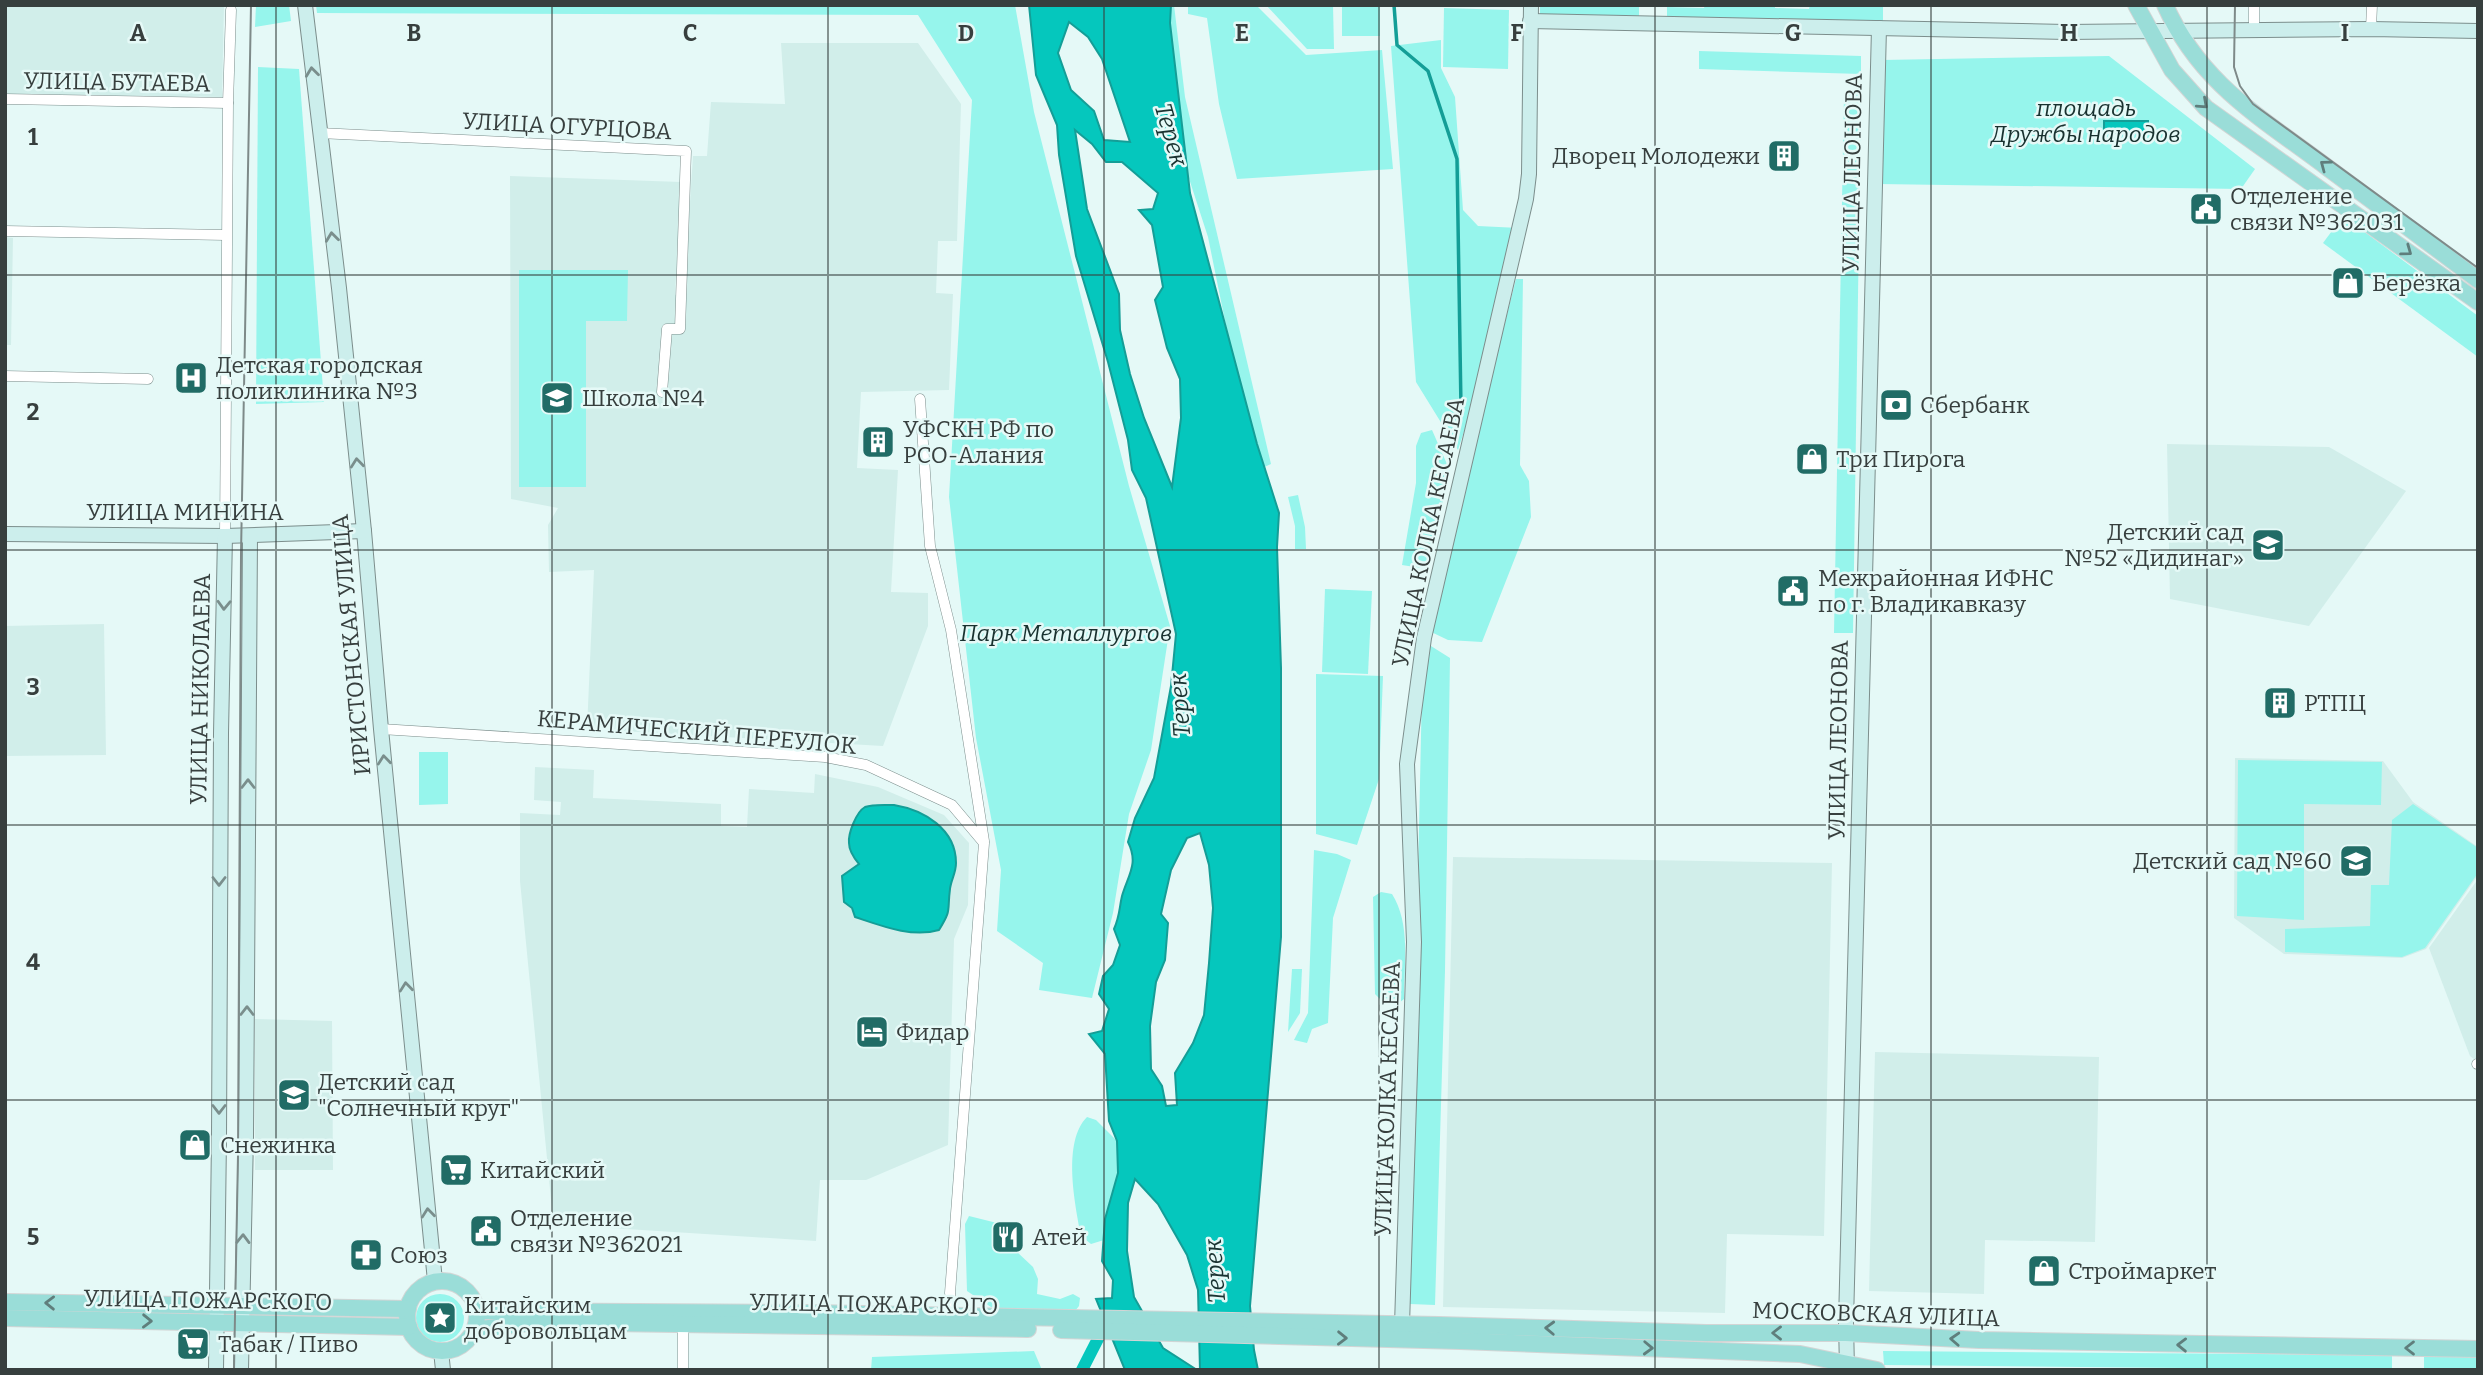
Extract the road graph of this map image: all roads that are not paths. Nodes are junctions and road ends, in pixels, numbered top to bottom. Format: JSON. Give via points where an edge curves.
{"nodes":[{"id":1,"x":305,"y":5,"type":"edge"},
{"id":2,"x":1531,"y":5,"type":"edge"},
{"id":3,"x":2136,"y":5,"type":"edge"},
{"id":4,"x":2165,"y":5,"type":"edge"},
{"id":5,"x":2254,"y":5,"type":"edge"},
{"id":6,"x":2372,"y":5,"type":"edge"},
{"id":7,"x":231,"y":10,"type":"dead end"},
{"id":8,"x":1530,"y":21,"type":"junction"},
{"id":9,"x":1879,"y":28,"type":"junction"},
{"id":10,"x":2148,"y":29,"type":"junction"},
{"id":11,"x":2371,"y":29,"type":"junction"},
{"id":12,"x":2177,"y":30,"type":"junction"},
{"id":13,"x":2254,"y":30,"type":"junction"},
{"id":14,"x":2478,"y":31,"type":"edge"},
{"id":15,"x":5,"y":99,"type":"edge"},
{"id":16,"x":228,"y":103,"type":"junction"},
{"id":17,"x":319,"y":133,"type":"junction"},
{"id":18,"x":5,"y":231,"type":"edge"},
{"id":19,"x":226,"y":234,"type":"junction"},
{"id":20,"x":2478,"y":280,"type":"edge"},
{"id":21,"x":2478,"y":302,"type":"edge"},
{"id":22,"x":5,"y":376,"type":"edge"},
{"id":23,"x":148,"y":379,"type":"dead end"},
{"id":24,"x":662,"y":392,"type":"dead end"},
{"id":25,"x":920,"y":399,"type":"dead end"},
{"id":26,"x":364,"y":531,"type":"junction"},
{"id":27,"x":5,"y":534,"type":"edge"},
{"id":28,"x":225,"y":536,"type":"junction"},
{"id":29,"x":250,"y":536,"type":"junction"},
{"id":30,"x":381,"y":729,"type":"junction"},
{"id":31,"x":984,"y":843,"type":"junction"},
{"id":32,"x":435,"y":1281,"type":"junction"},
{"id":33,"x":5,"y":1302,"type":"edge"},
{"id":34,"x":408,"y":1309,"type":"junction"},
{"id":35,"x":477,"y":1311,"type":"junction"},
{"id":36,"x":216,"y":1314,"type":"junction"},
{"id":37,"x":242,"y":1315,"type":"junction"},
{"id":38,"x":954,"y":1317,"type":"junction"},
{"id":39,"x":5,"y":1318,"type":"edge"},
{"id":40,"x":683,"y":1324,"type":"junction"},
{"id":41,"x":1040,"y":1324,"type":"junction"},
{"id":42,"x":1402,"y":1325,"type":"junction"},
{"id":43,"x":409,"y":1328,"type":"junction"},
{"id":44,"x":474,"y":1330,"type":"junction"},
{"id":45,"x":1273,"y":1330,"type":"junction"},
{"id":46,"x":1846,"y":1333,"type":"junction"},
{"id":47,"x":2478,"y":1349,"type":"edge"},
{"id":48,"x":441,"y":1351,"type":"junction"},
{"id":49,"x":1847,"y":1367,"type":"edge"},
{"id":50,"x":216,"y":1370,"type":"edge"},
{"id":51,"x":241,"y":1370,"type":"edge"},
{"id":52,"x":443,"y":1370,"type":"edge"},
{"id":53,"x":683,"y":1370,"type":"edge"},
{"id":54,"x":1877,"y":1370,"type":"edge"}],
"edges":[{"from":17,"to":1,"type":"street","name":"ИРИСТОНСКАЯ УЛИЦА","one_way":true},
{"from":2,"to":8,"type":"street","name":"УЛИЦА КОЛКА КЕСАЕВА"},
{"from":3,"to":10,"type":"main road"},
{"from":4,"to":12,"type":"main road"},
{"from":5,"to":13,"type":"street"},
{"from":6,"to":11,"type":"street"},
{"from":7,"to":16,"type":"street","name":"УЛИЦА НИКОЛАЕВА"},
{"from":8,"to":9,"type":"street"},
{"from":8,"to":42,"type":"street","name":"УЛИЦА КОЛКА КЕСАЕВА","via":[[1526,199],[1424,638],[1407,764],[1414,942]]},
{"from":9,"to":10,"type":"street"},
{"from":9,"to":46,"type":"street","name":"УЛИЦА ЛЕОНОВА"},
{"from":10,"to":12,"type":"street"},
{"from":10,"to":21,"type":"main road","one_way":true,"via":[[2172,71],[2206,108]]},
{"from":11,"to":13,"type":"street"},
{"from":11,"to":14,"type":"street"},
{"from":12,"to":13,"type":"street"},
{"from":20,"to":12,"type":"main road","one_way":true,"via":[[2225,90]]},
{"from":15,"to":16,"type":"street","name":"УЛИЦА БУТАЕВА"},
{"from":16,"to":19,"type":"street","name":"УЛИЦА НИКОЛАЕВА"},
{"from":17,"to":24,"type":"street","name":"УЛИЦА ОГУРЦОВА","via":[[686,151],[680,329],[667,329]]},
{"from":26,"to":17,"type":"street","name":"ИРИСТОНСКАЯ УЛИЦА","one_way":true},
{"from":18,"to":19,"type":"street"},
{"from":19,"to":28,"type":"street","name":"УЛИЦА НИКОЛАЕВА"},
{"from":22,"to":23,"type":"street"},
{"from":25,"to":31,"type":"street","via":[[930,546],[951,630]]},
{"from":26,"to":29,"type":"street","name":"УЛИЦА МИНИНА"},
{"from":26,"to":30,"type":"street","name":"ИРИСТОНСКАЯ УЛИЦА"},
{"from":27,"to":28,"type":"street","name":"УЛИЦА МИНИНА"},
{"from":28,"to":29,"type":"street","name":"УЛИЦА МИНИНА"},
{"from":28,"to":36,"type":"street","name":"УЛИЦА НИКОЛАЕВА","one_way":true},
{"from":37,"to":29,"type":"street","name":"УЛИЦА НИКОЛАЕВА","one_way":true},
{"from":30,"to":31,"type":"street","name":"КЕРАМИЧЕСКИЙ ПЕРЕУЛОК","via":[[825,757],[866,765],[952,805]]},
{"from":32,"to":30,"type":"street","name":"ИРИСТОНСКАЯ УЛИЦА","one_way":true},
{"from":31,"to":38,"type":"street","via":[[950,1293]]},
{"from":32,"to":34,"type":"main road","via":[[417,1291]]},
{"from":32,"to":35,"type":"main road","via":[[467,1290]]},
{"from":36,"to":33,"type":"main road","name":"УЛИЦА ПОЖАРСКОГО","one_way":true},
{"from":34,"to":37,"type":"main road","name":"УЛИЦА ПОЖАРСКОГО"},
{"from":34,"to":43,"type":"main road"},
{"from":35,"to":38,"type":"main road","name":"УЛИЦА ПОЖАРСКОГО"},
{"from":35,"to":44,"type":"main road"},
{"from":36,"to":37,"type":"main road","name":"УЛИЦА ПОЖАРСКОГО"},
{"from":39,"to":36,"type":"main road","name":"УЛИЦА ПОЖАРСКОГО","one_way":true},
{"from":36,"to":50,"type":"street","name":"УЛИЦА НИКОЛАЕВА"},
{"from":37,"to":43,"type":"main road","name":"УЛИЦА ПОЖАРСКОГО"},
{"from":37,"to":51,"type":"street","name":"УЛИЦА НИКОЛАЕВА"},
{"from":38,"to":41,"type":"main road","name":"УЛИЦА ПОЖАРСКОГО"},
{"from":40,"to":41,"type":"main road","name":"УЛИЦА ПОЖАРСКОГО"},
{"from":40,"to":44,"type":"main road","name":"УЛИЦА ПОЖАРСКОГО","via":[[537,1322]]},
{"from":40,"to":53,"type":"street"},
{"from":41,"to":45,"type":"main road","name":"УЛИЦА ПОЖАРСКОГО"},
{"from":42,"to":45,"type":"main road","name":"МОСКОВСКАЯ УЛИЦА"},
{"from":46,"to":42,"type":"main road","name":"МОСКОВСКАЯ УЛИЦА","one_way":true},
{"from":43,"to":48,"type":"main road","via":[[421,1344]]},
{"from":44,"to":48,"type":"main road","via":[[455,1349]]},
{"from":45,"to":49,"type":"main road","name":"МОСКОВСКАЯ УЛИЦА","one_way":true,"via":[[1800,1354]]},
{"from":47,"to":46,"type":"main road","name":"МОСКОВСКАЯ УЛИЦА","one_way":true},
{"from":46,"to":49,"type":"street","name":"УЛИЦА ЛЕОНОВА"},
{"from":48,"to":52,"type":"street"},
{"from":49,"to":54,"type":"main road","name":"МОСКОВСКАЯ УЛИЦА"}]}
